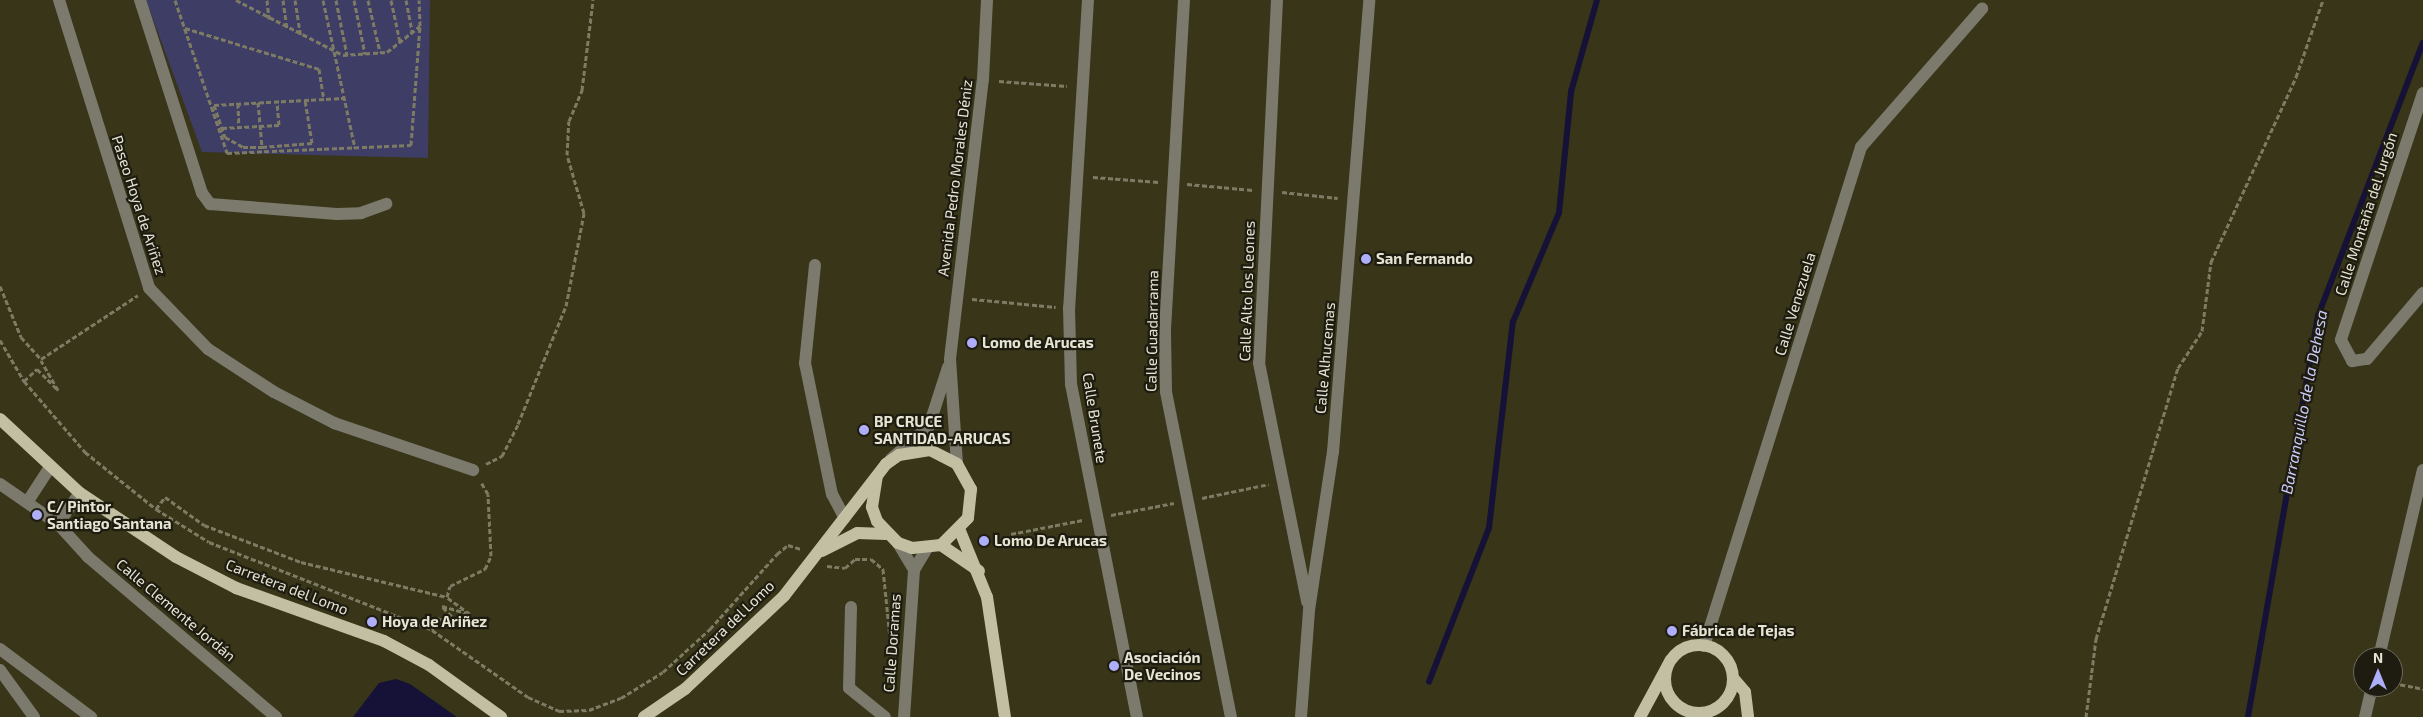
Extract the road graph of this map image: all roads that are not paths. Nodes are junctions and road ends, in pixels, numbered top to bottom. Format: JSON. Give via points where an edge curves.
{"nodes":[{"id":1,"x":58,"y":0,"type":"edge"},
{"id":2,"x":140,"y":0,"type":"edge"},
{"id":3,"x":987,"y":0,"type":"edge"},
{"id":4,"x":1088,"y":0,"type":"edge"},
{"id":5,"x":1184,"y":0,"type":"edge"},
{"id":6,"x":1277,"y":0,"type":"edge"},
{"id":7,"x":1369,"y":0,"type":"edge"},
{"id":8,"x":1982,"y":8,"type":"dead end"},
{"id":9,"x":2423,"y":93,"type":"edge"},
{"id":10,"x":386,"y":204,"type":"dead end"},
{"id":11,"x":815,"y":265,"type":"dead end"},
{"id":12,"x":2423,"y":293,"type":"edge"},
{"id":13,"x":950,"y":359,"type":"junction"},
{"id":14,"x":1,"y":425,"type":"edge"},
{"id":15,"x":886,"y":464,"type":"junction"},
{"id":16,"x":957,"y":464,"type":"junction"},
{"id":17,"x":49,"y":469,"type":"junction"},
{"id":18,"x":473,"y":470,"type":"road end"},
{"id":19,"x":2423,"y":470,"type":"edge"},
{"id":20,"x":877,"y":476,"type":"junction"},
{"id":21,"x":0,"y":484,"type":"edge"},
{"id":22,"x":80,"y":494,"type":"junction"},
{"id":23,"x":28,"y":501,"type":"junction"},
{"id":24,"x":845,"y":518,"type":"junction"},
{"id":25,"x":58,"y":524,"type":"junction"},
{"id":26,"x":960,"y":531,"type":"junction"},
{"id":27,"x":886,"y":534,"type":"junction"},
{"id":28,"x":898,"y":543,"type":"junction"},
{"id":29,"x":941,"y":545,"type":"junction"},
{"id":30,"x":927,"y":548,"type":"junction"},
{"id":31,"x":817,"y":555,"type":"junction"},
{"id":32,"x":914,"y":570,"type":"junction"},
{"id":33,"x":979,"y":571,"type":"junction"},
{"id":34,"x":851,"y":607,"type":"dead end"},
{"id":35,"x":1309,"y":610,"type":"junction"},
{"id":36,"x":1704,"y":646,"type":"junction"},
{"id":37,"x":2381,"y":647,"type":"edge"},
{"id":38,"x":0,"y":650,"type":"edge"},
{"id":39,"x":1666,"y":669,"type":"junction"},
{"id":40,"x":0,"y":670,"type":"edge"},
{"id":41,"x":1733,"y":678,"type":"junction"},
{"id":42,"x":2370,"y":697,"type":"edge"},
{"id":43,"x":1704,"y":714,"type":"edge"},
{"id":44,"x":34,"y":717,"type":"edge"},
{"id":45,"x":91,"y":717,"type":"edge"},
{"id":46,"x":276,"y":717,"type":"edge"},
{"id":47,"x":501,"y":717,"type":"edge"},
{"id":48,"x":644,"y":717,"type":"edge"},
{"id":49,"x":885,"y":717,"type":"edge"},
{"id":50,"x":904,"y":717,"type":"edge"},
{"id":51,"x":1005,"y":717,"type":"edge"},
{"id":52,"x":1137,"y":717,"type":"edge"},
{"id":53,"x":1231,"y":717,"type":"edge"},
{"id":54,"x":1301,"y":717,"type":"edge"},
{"id":55,"x":1640,"y":717,"type":"edge"},
{"id":56,"x":1680,"y":717,"type":"edge"},
{"id":57,"x":1748,"y":717,"type":"edge"},
{"id":58,"x":2365,"y":717,"type":"edge"}],
"edges":[{"from":1,"to":18,"type":"street","name":"Paseo Hoya de Ariñez","via":[[149,288],[208,349],[274,392],[334,423]]},
{"from":2,"to":10,"type":"street","via":[[202,193],[210,204],[337,214],[361,213]]},
{"from":3,"to":13,"type":"street","name":"Avenida Pedro Morales Déniz","via":[[983,79]]},
{"from":4,"to":52,"type":"street","name":"Calle Brunete","via":[[1069,308],[1071,384]]},
{"from":5,"to":53,"type":"street","name":"Calle Guadarrama","via":[[1166,392]]},
{"from":6,"to":35,"type":"street","name":"Calle Alto los Leones","via":[[1259,363],[1280,482]]},
{"from":7,"to":35,"type":"street","name":"Calle Alhucemas","via":[[1356,199],[1332,452]]},
{"from":8,"to":36,"type":"street","name":"Calle Venezuela","via":[[1861,147]]},
{"from":9,"to":12,"type":"street","name":"Calle Montaña del Jurgón","via":[[2341,340],[2352,361],[2367,359]]},
{"from":11,"to":24,"type":"street","via":[[805,363],[832,494]]},
{"from":13,"to":15,"type":"street","via":[[929,426]]},
{"from":13,"to":16,"type":"street"},
{"from":14,"to":17,"type":"main road","name":"Carretera del Lomo"},
{"from":15,"to":16,"type":"main road","via":[[906,451],[921,449],[944,455]]},
{"from":15,"to":20,"type":"main road"},
{"from":16,"to":26,"type":"main road","via":[[971,496],[968,518]]},
{"from":17,"to":22,"type":"main road","name":"Carretera del Lomo"},
{"from":17,"to":23,"type":"street"},
{"from":19,"to":37,"type":"street"},
{"from":20,"to":24,"type":"main road","name":"Carretera del Lomo"},
{"from":20,"to":27,"type":"main road","via":[[872,507]]},
{"from":21,"to":23,"type":"street","name":"Calle Clemente Jordán"},
{"from":22,"to":25,"type":"street"},
{"from":22,"to":47,"type":"main road","name":"Carretera del Lomo","via":[[176,557],[236,588],[384,641],[429,665]]},
{"from":23,"to":25,"type":"street","name":"Calle Clemente Jordán"},
{"from":24,"to":31,"type":"main road","name":"Carretera del Lomo"},
{"from":25,"to":46,"type":"street","name":"Calle Clemente Jordán","via":[[88,557]]},
{"from":26,"to":29,"type":"main road"},
{"from":26,"to":33,"type":"main road"},
{"from":27,"to":28,"type":"main road"},
{"from":27,"to":31,"type":"main road","via":[[857,533]]},
{"from":28,"to":30,"type":"main road"},
{"from":28,"to":32,"type":"street"},
{"from":29,"to":30,"type":"main road"},
{"from":29,"to":33,"type":"main road"},
{"from":30,"to":32,"type":"street"},
{"from":31,"to":48,"type":"main road","name":"Carretera del Lomo","via":[[784,596],[685,689]]},
{"from":32,"to":50,"type":"street","name":"Calle Doramas"},
{"from":33,"to":51,"type":"main road","via":[[991,619]]},
{"from":34,"to":49,"type":"street","via":[[848,688]]},
{"from":35,"to":54,"type":"street","name":"Calle Alhucemas"},
{"from":36,"to":39,"type":"main road","via":[[1681,650]]},
{"from":36,"to":41,"type":"main road","via":[[1724,657]]},
{"from":38,"to":45,"type":"street"},
{"from":39,"to":43,"type":"main road","via":[[1665,680],[1674,702]]},
{"from":39,"to":55,"type":"main road"},
{"from":40,"to":44,"type":"street"},
{"from":41,"to":43,"type":"main road","via":[[1726,700]]},
{"from":41,"to":57,"type":"main road","via":[[1745,692]]},
{"from":42,"to":58,"type":"street"},
{"from":43,"to":56,"type":"main road"}]}
